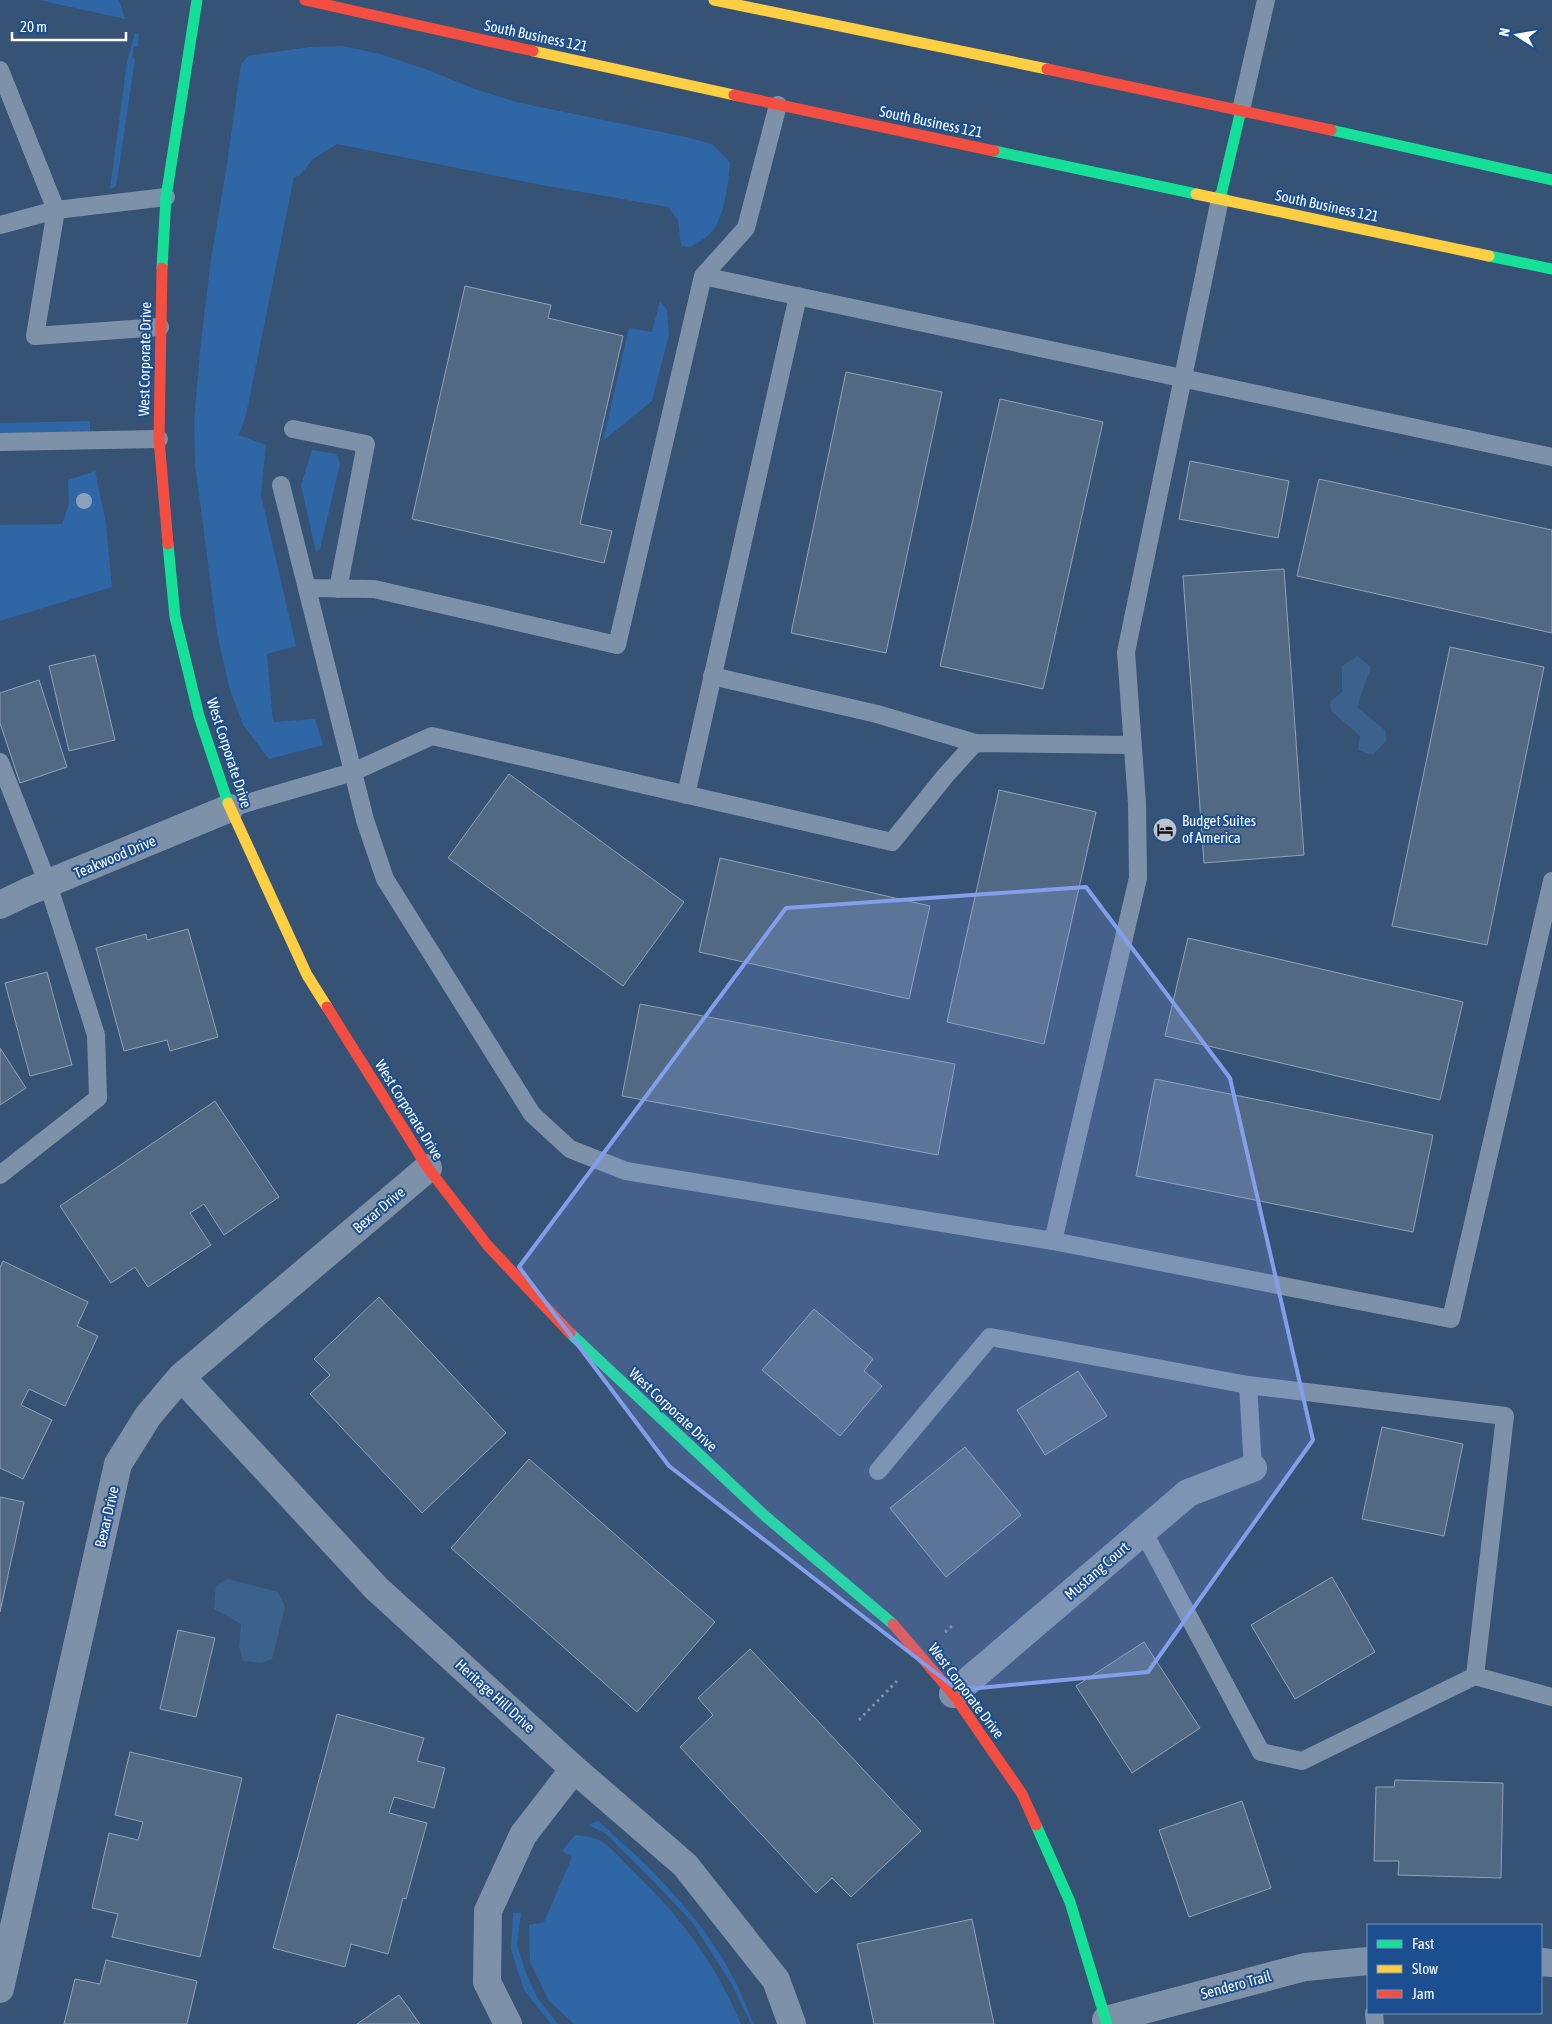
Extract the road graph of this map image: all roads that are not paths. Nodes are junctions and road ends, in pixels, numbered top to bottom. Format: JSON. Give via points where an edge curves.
{"nodes":[{"id":1,"x":198,"y":0,"type":"edge"},
{"id":2,"x":305,"y":0,"type":"edge"},
{"id":3,"x":714,"y":0,"type":"edge"},
{"id":4,"x":1266,"y":0,"type":"edge"},
{"id":5,"x":0,"y":70,"type":"edge"},
{"id":6,"x":778,"y":104,"type":"junction"},
{"id":7,"x":1241,"y":110,"type":"junction"},
{"id":8,"x":1552,"y":180,"type":"edge"},
{"id":9,"x":166,"y":197,"type":"junction"},
{"id":10,"x":1220,"y":199,"type":"junction"},
{"id":11,"x":56,"y":210,"type":"junction"},
{"id":12,"x":0,"y":225,"type":"edge"},
{"id":13,"x":1552,"y":270,"type":"edge"},
{"id":14,"x":703,"y":276,"type":"junction"},
{"id":15,"x":798,"y":296,"type":"junction"},
{"id":16,"x":160,"y":326,"type":"junction"},
{"id":17,"x":1183,"y":379,"type":"junction"},
{"id":18,"x":294,"y":428,"type":"dead end"},
{"id":19,"x":159,"y":440,"type":"junction"},
{"id":20,"x":0,"y":442,"type":"edge"},
{"id":21,"x":1552,"y":457,"type":"edge"},
{"id":22,"x":282,"y":485,"type":"dead end"},
{"id":23,"x":307,"y":588,"type":"junction"},
{"id":24,"x":338,"y":589,"type":"junction"},
{"id":25,"x":712,"y":676,"type":"junction"},
{"id":26,"x":975,"y":742,"type":"junction"},
{"id":27,"x":1132,"y":744,"type":"junction"},
{"id":28,"x":0,"y":762,"type":"edge"},
{"id":29,"x":353,"y":772,"type":"junction"},
{"id":30,"x":686,"y":795,"type":"junction"},
{"id":31,"x":230,"y":808,"type":"junction"},
{"id":32,"x":1552,"y":881,"type":"edge"},
{"id":33,"x":48,"y":884,"type":"junction"},
{"id":34,"x":0,"y":905,"type":"edge"},
{"id":35,"x":428,"y":1168,"type":"junction"},
{"id":36,"x":0,"y":1175,"type":"edge"},
{"id":37,"x":1053,"y":1241,"type":"junction"},
{"id":38,"x":181,"y":1377,"type":"junction"},
{"id":39,"x":1248,"y":1385,"type":"junction"},
{"id":40,"x":1253,"y":1468,"type":"joint"},
{"id":41,"x":878,"y":1471,"type":"dead end"},
{"id":42,"x":1143,"y":1531,"type":"junction"},
{"id":43,"x":1475,"y":1676,"type":"junction"},
{"id":44,"x":953,"y":1694,"type":"junction"},
{"id":45,"x":1552,"y":1697,"type":"edge"},
{"id":46,"x":574,"y":1768,"type":"junction"},
{"id":47,"x":1367,"y":1961,"type":"edge"},
{"id":48,"x":0,"y":1989,"type":"edge"},
{"id":49,"x":1106,"y":2022,"type":"edge"},
{"id":50,"x":508,"y":2024,"type":"edge"},
{"id":51,"x":792,"y":2024,"type":"edge"}],
"edges":[{"from":1,"to":9,"type":"street","name":"West Corporate Drive"},
{"from":2,"to":6,"type":"street","name":"South Business 121"},
{"from":3,"to":7,"type":"street"},
{"from":4,"to":7,"type":"lane"},
{"from":5,"to":11,"type":"lane"},
{"from":6,"to":10,"type":"street","name":"South Business 121"},
{"from":6,"to":14,"type":"lane","via":[[746,228]]},
{"from":7,"to":8,"type":"street"},
{"from":7,"to":10,"type":"street"},
{"from":9,"to":11,"type":"lane"},
{"from":9,"to":16,"type":"street","name":"West Corporate Drive"},
{"from":10,"to":13,"type":"street","name":"South Business 121"},
{"from":10,"to":17,"type":"lane"},
{"from":11,"to":12,"type":"lane"},
{"from":11,"to":16,"type":"lane","via":[[35,336]]},
{"from":14,"to":15,"type":"lane"},
{"from":14,"to":24,"type":"lane","via":[[617,645],[374,589]]},
{"from":15,"to":17,"type":"lane"},
{"from":15,"to":25,"type":"lane"},
{"from":16,"to":19,"type":"street","name":"West Corporate Drive"},
{"from":17,"to":21,"type":"lane"},
{"from":17,"to":27,"type":"lane","via":[[1126,652]]},
{"from":18,"to":24,"type":"lane","via":[[366,444]]},
{"from":19,"to":20,"type":"lane"},
{"from":19,"to":31,"type":"street","name":"West Corporate Drive","via":[[175,617],[199,716]]},
{"from":22,"to":23,"type":"lane"},
{"from":23,"to":24,"type":"lane"},
{"from":23,"to":29,"type":"lane"},
{"from":25,"to":26,"type":"lane","via":[[877,714]]},
{"from":25,"to":30,"type":"lane"},
{"from":26,"to":27,"type":"lane"},
{"from":26,"to":30,"type":"lane","via":[[892,842]]},
{"from":27,"to":37,"type":"lane","via":[[1138,878]]},
{"from":28,"to":33,"type":"lane"},
{"from":29,"to":30,"type":"lane","via":[[432,736]]},
{"from":29,"to":31,"type":"lane"},
{"from":29,"to":37,"type":"lane","via":[[365,820],[386,879],[532,1114],[570,1149],[626,1170]]},
{"from":31,"to":33,"type":"street","name":"Teakwood Drive"},
{"from":31,"to":35,"type":"street","name":"West Corporate Drive","via":[[307,975]]},
{"from":32,"to":37,"type":"lane","via":[[1451,1319]]},
{"from":33,"to":34,"type":"street","name":"Teakwood Drive"},
{"from":33,"to":36,"type":"lane","via":[[96,1035],[98,1098]]},
{"from":35,"to":38,"type":"street","name":"Bexar Drive"},
{"from":35,"to":44,"type":"street","name":"West Corporate Drive","via":[[488,1246],[577,1341],[764,1516],[896,1626]]},
{"from":38,"to":46,"type":"street","name":"Heritage Hill Drive","via":[[376,1588]]},
{"from":38,"to":48,"type":"street","name":"Bexar Drive","via":[[148,1416],[118,1464]]},
{"from":39,"to":40,"type":"lane"},
{"from":39,"to":41,"type":"lane","via":[[990,1337]]},
{"from":39,"to":43,"type":"lane","via":[[1506,1416]]},
{"from":40,"to":42,"type":"street","name":"Mustang Court","via":[[1188,1493]]},
{"from":42,"to":43,"type":"lane","via":[[1261,1752],[1302,1761]]},
{"from":42,"to":44,"type":"street","name":"Mustang Court"},
{"from":43,"to":45,"type":"lane"},
{"from":44,"to":49,"type":"street","name":"West Corporate Drive","via":[[1022,1794],[1070,1902]]},
{"from":46,"to":50,"type":"street","via":[[523,1835],[488,1911],[487,1982]]},
{"from":46,"to":51,"type":"street","name":"Heritage Hill Drive","via":[[685,1865],[776,1980]]},
{"from":47,"to":49,"type":"street","name":"Sendero Trail","via":[[1305,1967]]}]}
